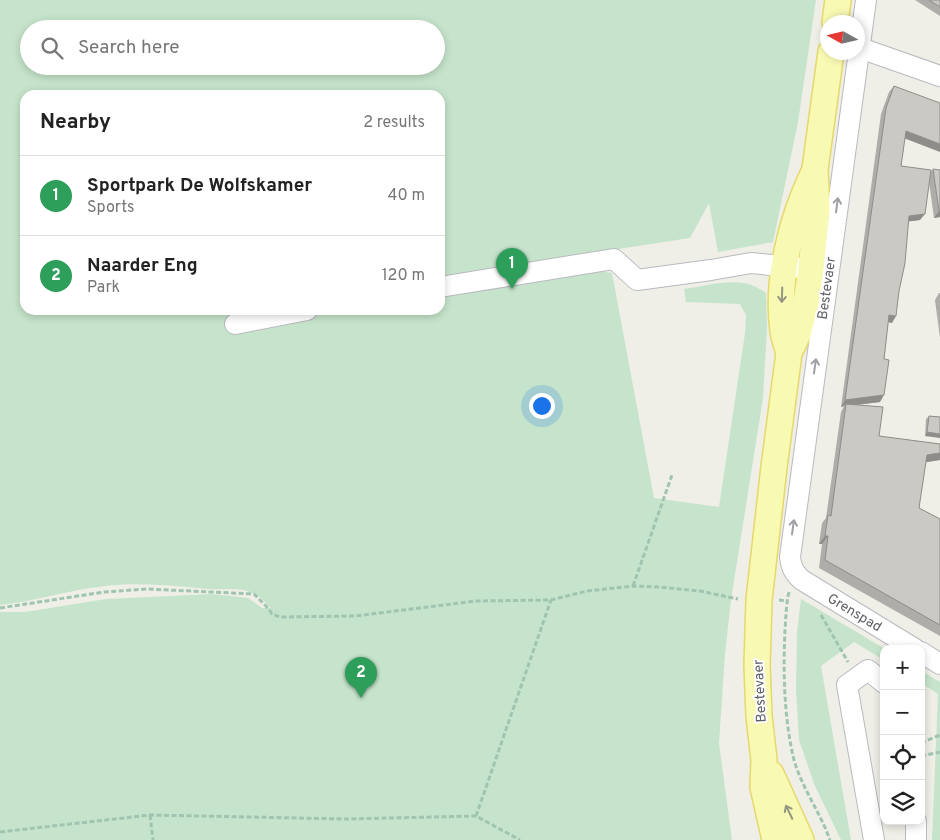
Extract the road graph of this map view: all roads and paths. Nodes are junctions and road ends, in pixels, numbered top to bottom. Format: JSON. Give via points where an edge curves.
{"nodes":[{"id":1,"x":838,"y":0,"type":"edge"},
{"id":2,"x":866,"y":0,"type":"edge"},
{"id":3,"x":836,"y":15,"type":"edge"},
{"id":4,"x":864,"y":15,"type":"edge"},
{"id":5,"x":865,"y":50,"type":"edge"},
{"id":6,"x":830,"y":60,"type":"edge"},
{"id":7,"x":858,"y":60,"type":"edge"},
{"id":8,"x":940,"y":76,"type":"edge"},
{"id":9,"x":814,"y":169,"type":"junction"},
{"id":10,"x":785,"y":266,"type":"junction"},
{"id":11,"x":811,"y":268,"type":"junction"},
{"id":12,"x":445,"y":287,"type":"edge"},
{"id":13,"x":281,"y":315,"type":"edge"},
{"id":14,"x":235,"y":324,"type":"dead end"},
{"id":15,"x":789,"y":353,"type":"junction"},
{"id":16,"x":672,"y":475,"type":"dead end"},
{"id":17,"x":796,"y":574,"type":"joint"},
{"id":18,"x":633,"y":586,"type":"junction"},
{"id":19,"x":551,"y":600,"type":"junction"},
{"id":20,"x":739,"y":600,"type":"dead end"},
{"id":21,"x":787,"y":601,"type":"dead end"},
{"id":22,"x":0,"y":608,"type":"edge"},
{"id":23,"x":819,"y":611,"type":"dead end"},
{"id":24,"x":908,"y":645,"type":"edge"},
{"id":25,"x":925,"y":655,"type":"edge"},
{"id":26,"x":940,"y":664,"type":"edge"},
{"id":27,"x":856,"y":677,"type":"junction"},
{"id":28,"x":880,"y":680,"type":"edge"},
{"id":29,"x":940,"y":735,"type":"edge"},
{"id":30,"x":925,"y":741,"type":"edge"},
{"id":31,"x":940,"y":752,"type":"edge"},
{"id":32,"x":925,"y":755,"type":"edge"},
{"id":33,"x":764,"y":760,"type":"junction"},
{"id":34,"x":150,"y":815,"type":"junction"},
{"id":35,"x":476,"y":816,"type":"junction"},
{"id":36,"x":916,"y":825,"type":"edge"},
{"id":37,"x":0,"y":832,"type":"edge"},
{"id":38,"x":153,"y":840,"type":"edge"},
{"id":39,"x":520,"y":840,"type":"edge"},
{"id":40,"x":775,"y":840,"type":"edge"},
{"id":41,"x":801,"y":840,"type":"edge"},
{"id":42,"x":830,"y":840,"type":"edge"},
{"id":43,"x":874,"y":840,"type":"edge"},
{"id":44,"x":916,"y":840,"type":"edge"}],
"edges":[{"from":1,"to":3,"type":"main road"},
{"from":2,"to":4,"type":"street","name":"Bestevaer"},
{"from":5,"to":8,"type":"street"},
{"from":6,"to":9,"type":"main road","name":"Bestevaer"},
{"from":17,"to":7,"type":"street","name":"Bestevaer","one_way":true,"via":[[791,566],[791,546]]},
{"from":9,"to":10,"type":"main road","name":"Bestevaer","via":[[793,224]]},
{"from":9,"to":11,"type":"main road","name":"Bestevaer","via":[[817,210]]},
{"from":10,"to":11,"type":"street"},
{"from":10,"to":12,"type":"street","via":[[751,263],[637,280],[614,259]]},
{"from":10,"to":15,"type":"main road","name":"Bestevaer","one_way":true,"via":[[783,331]]},
{"from":11,"to":15,"type":"main road","name":"Bestevaer","via":[[798,334]]},
{"from":13,"to":14,"type":"street"},
{"from":15,"to":33,"type":"main road","name":"Bestevaer","via":[[758,600],[757,665]]},
{"from":16,"to":18,"type":"path"},
{"from":17,"to":24,"type":"street","name":"Grenspad"},
{"from":18,"to":19,"type":"path","via":[[586,591]]},
{"from":18,"to":20,"type":"path","via":[[700,591]]},
{"from":19,"to":22,"type":"path","via":[[476,601],[355,616],[280,617],[272,614],[254,594],[147,588]]},
{"from":19,"to":35,"type":"path"},
{"from":21,"to":42,"type":"path","name":"Bestevaer","via":[[785,702],[794,760],[808,798]]},
{"from":23,"to":27,"type":"path"},
{"from":25,"to":26,"type":"street"},
{"from":27,"to":28,"type":"street","via":[[868,670]]},
{"from":27,"to":43,"type":"street","via":[[847,685]]},
{"from":29,"to":30,"type":"path"},
{"from":31,"to":32,"type":"path"},
{"from":33,"to":40,"type":"main road","name":"Bestevaer","via":[[763,787]]},
{"from":41,"to":33,"type":"main road","name":"Bestevaer","one_way":true},
{"from":34,"to":35,"type":"path","via":[[347,819]]},
{"from":34,"to":37,"type":"path"},
{"from":34,"to":38,"type":"path"},
{"from":35,"to":39,"type":"path"},
{"from":36,"to":44,"type":"street"}]}
